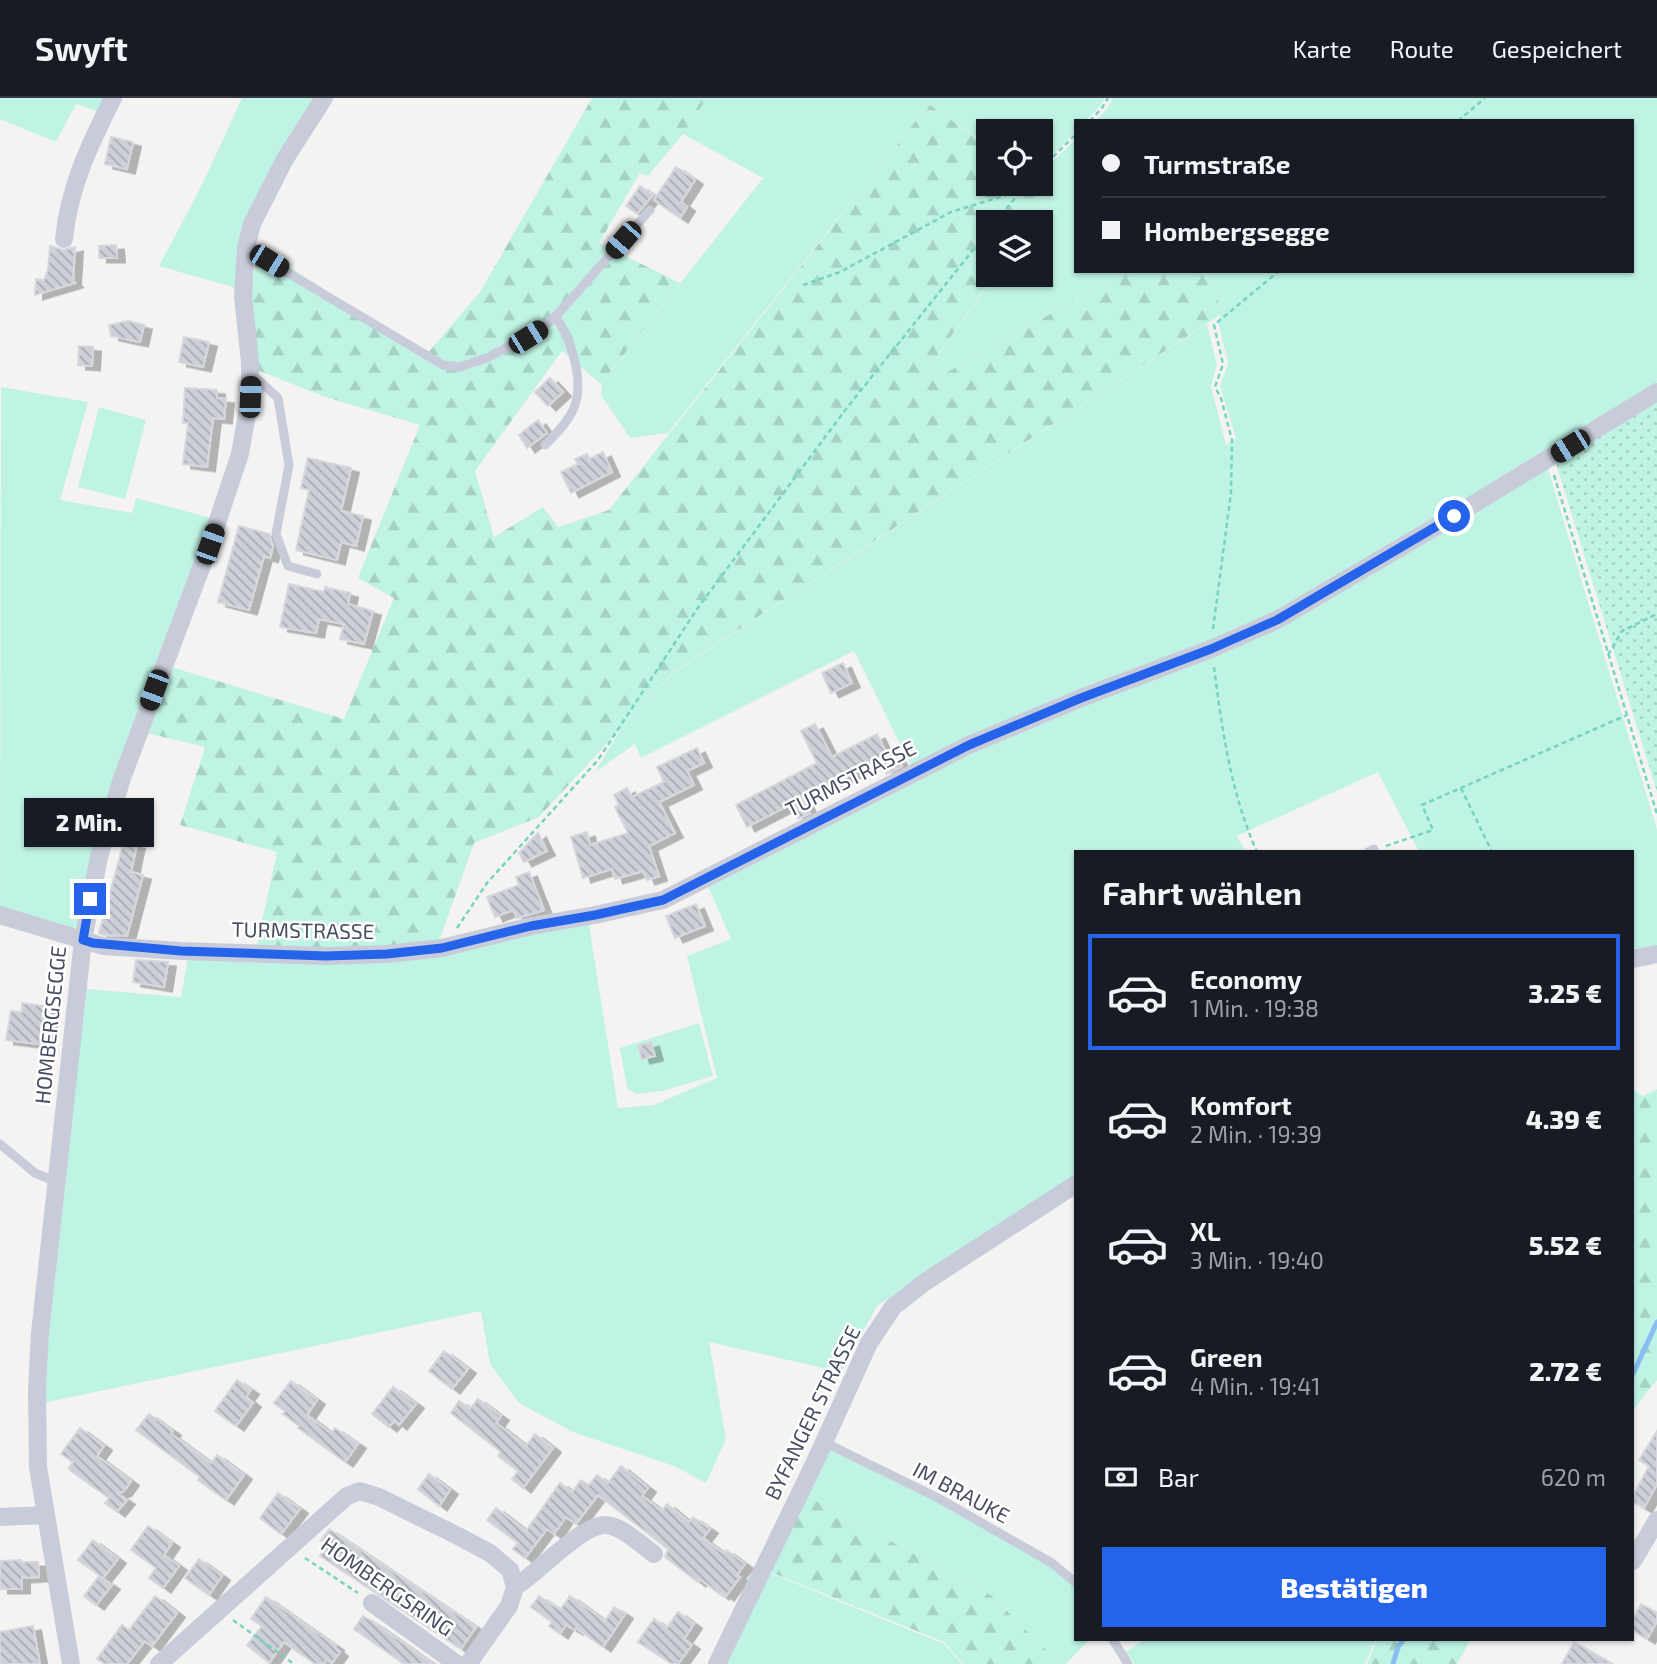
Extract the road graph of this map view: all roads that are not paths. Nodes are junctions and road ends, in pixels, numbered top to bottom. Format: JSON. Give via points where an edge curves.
{"nodes":[{"id":1,"x":113,"y":98,"type":"edge"},
{"id":2,"x":324,"y":98,"type":"edge"},
{"id":3,"x":650,"y":210,"type":"dead end"},
{"id":4,"x":64,"y":239,"type":"dead end"},
{"id":5,"x":246,"y":248,"type":"junction"},
{"id":6,"x":555,"y":317,"type":"junction"},
{"id":7,"x":250,"y":372,"type":"junction"},
{"id":8,"x":1657,"y":392,"type":"edge"},
{"id":9,"x":545,"y":444,"type":"dead end"},
{"id":10,"x":317,"y":573,"type":"dead end"},
{"id":11,"x":0,"y":915,"type":"edge"},
{"id":12,"x":83,"y":940,"type":"junction"},
{"id":13,"x":1657,"y":954,"type":"edge"},
{"id":14,"x":1634,"y":959,"type":"edge"},
{"id":15,"x":0,"y":1144,"type":"edge"},
{"id":16,"x":57,"y":1182,"type":"junction"},
{"id":17,"x":1074,"y":1185,"type":"edge"},
{"id":18,"x":824,"y":1442,"type":"junction"},
{"id":19,"x":46,"y":1515,"type":"junction"},
{"id":20,"x":0,"y":1517,"type":"edge"},
{"id":21,"x":1657,"y":1520,"type":"edge"},
{"id":22,"x":653,"y":1554,"type":"dead end"},
{"id":23,"x":1634,"y":1559,"type":"edge"},
{"id":24,"x":1074,"y":1581,"type":"edge"},
{"id":25,"x":515,"y":1587,"type":"junction"},
{"id":26,"x":372,"y":1603,"type":"road end"},
{"id":27,"x":1114,"y":1641,"type":"edge"},
{"id":28,"x":71,"y":1664,"type":"edge"},
{"id":29,"x":159,"y":1664,"type":"edge"},
{"id":30,"x":457,"y":1664,"type":"edge"},
{"id":31,"x":468,"y":1664,"type":"edge"},
{"id":32,"x":717,"y":1664,"type":"edge"},
{"id":33,"x":1128,"y":1664,"type":"edge"}],
"edges":[{"from":1,"to":4,"type":"street","via":[[71,194]]},
{"from":2,"to":5,"type":"street","name":"HOMBERGSEGGE","via":[[261,203]]},
{"from":3,"to":6,"type":"lane"},
{"from":5,"to":6,"type":"lane","via":[[453,368],[489,357]]},
{"from":5,"to":7,"type":"street","name":"HOMBERGSEGGE","via":[[243,296]]},
{"from":6,"to":9,"type":"lane","via":[[570,345],[580,387],[569,419]]},
{"from":7,"to":10,"type":"lane","via":[[280,404],[289,465],[276,534],[288,566]]},
{"from":7,"to":12,"type":"street","name":"HOMBERGSEGGE","via":[[240,453],[122,778],[99,858]]},
{"from":8,"to":12,"type":"street","name":"TURMSTRASSE","via":[[1277,620],[969,745],[663,900],[442,948],[387,954],[125,948]]},
{"from":11,"to":12,"type":"street","name":"TURMSTRASSE"},
{"from":12,"to":16,"type":"street","name":"HOMBERGSEGGE"},
{"from":13,"to":14,"type":"street"},
{"from":15,"to":16,"type":"lane","via":[[35,1173]]},
{"from":16,"to":19,"type":"street","name":"HOMBERGSEGGE","via":[[37,1390],[37,1459]]},
{"from":17,"to":18,"type":"street","name":"BYFANGER STRASSE","via":[[893,1307],[869,1343]]},
{"from":18,"to":24,"type":"lane","name":"IM BRAUKE","via":[[951,1505],[1052,1563]]},
{"from":18,"to":32,"type":"street","name":"BYFANGER STRASSE"},
{"from":19,"to":20,"type":"street"},
{"from":19,"to":28,"type":"street","name":"HOMBERGSEGGE"},
{"from":21,"to":23,"type":"street"},
{"from":22,"to":25,"type":"street","via":[[614,1527],[600,1525],[577,1537]]},
{"from":25,"to":29,"type":"street","name":"HOMBERGSRING","via":[[510,1570],[489,1553],[360,1491],[347,1496]]},
{"from":25,"to":31,"type":"street","via":[[509,1606]]},
{"from":26,"to":30,"type":"street","name":"HOMBERGSRING"},
{"from":27,"to":33,"type":"lane"}]}
